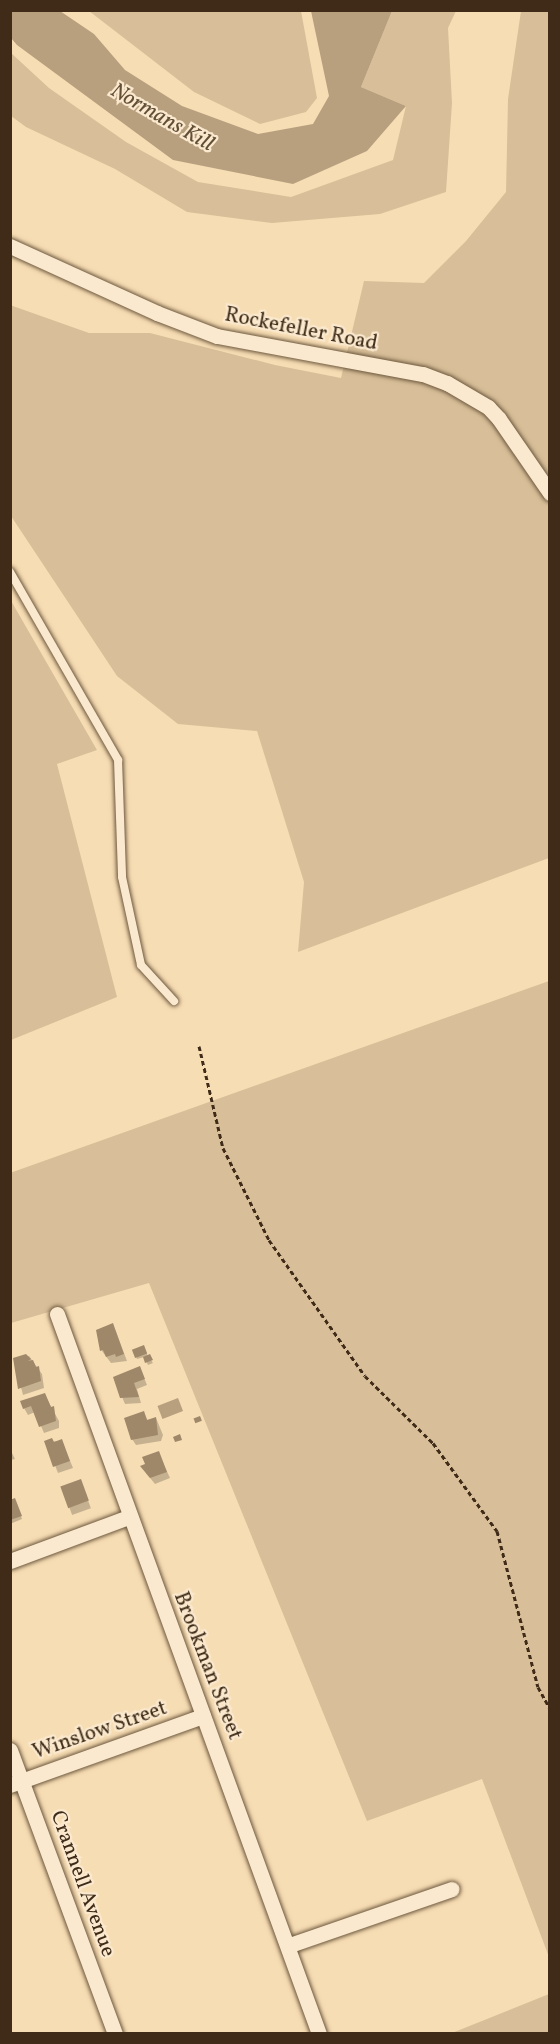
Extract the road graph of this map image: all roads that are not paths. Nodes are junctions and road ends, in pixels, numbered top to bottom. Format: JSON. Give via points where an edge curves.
{"nodes":[{"id":1,"x":10,"y":246,"type":"edge"},
{"id":2,"x":549,"y":493,"type":"edge"},
{"id":3,"x":10,"y":572,"type":"edge"},
{"id":4,"x":174,"y":1001,"type":"dead end"},
{"id":5,"x":57,"y":1314,"type":"dead end"},
{"id":6,"x":128,"y":1517,"type":"junction"},
{"id":7,"x":10,"y":1561,"type":"edge"},
{"id":8,"x":203,"y":1716,"type":"junction"},
{"id":9,"x":10,"y":1750,"type":"edge"},
{"id":10,"x":16,"y":1783,"type":"edge"},
{"id":11,"x":452,"y":1889,"type":"dead end"},
{"id":12,"x":290,"y":1945,"type":"junction"},
{"id":13,"x":115,"y":2034,"type":"edge"},
{"id":14,"x":319,"y":2034,"type":"edge"}],
"edges":[{"from":1,"to":2,"type":"street","name":"Rockefeller Road","via":[[147,309],[217,336],[423,374],[447,382],[499,418]]},
{"from":3,"to":4,"type":"lane","via":[[118,760],[122,878],[141,965]]},
{"from":5,"to":6,"type":"street","name":"Brookman Street"},
{"from":6,"to":7,"type":"street"},
{"from":6,"to":8,"type":"street","name":"Brookman Street"},
{"from":8,"to":10,"type":"street","name":"Winslow Street"},
{"from":8,"to":12,"type":"street","name":"Brookman Street"},
{"from":9,"to":10,"type":"street","name":"Crannell Avenue"},
{"from":10,"to":13,"type":"street","name":"Crannell Avenue"},
{"from":11,"to":12,"type":"street"},
{"from":12,"to":14,"type":"street","name":"Brookman Street"}]}
